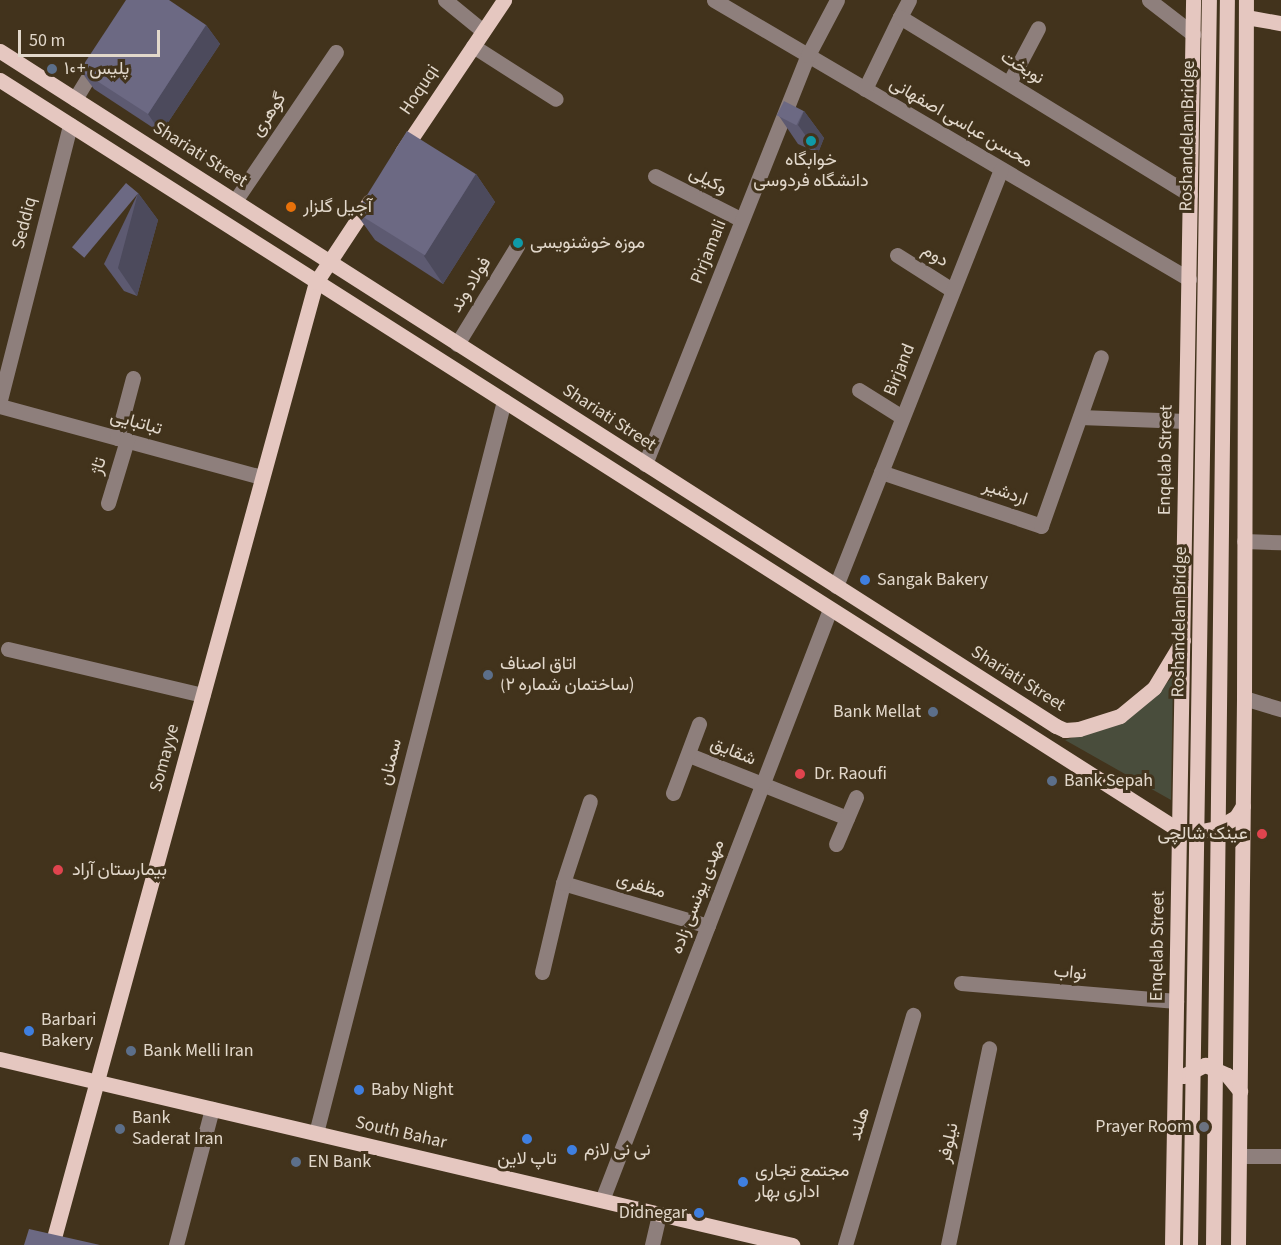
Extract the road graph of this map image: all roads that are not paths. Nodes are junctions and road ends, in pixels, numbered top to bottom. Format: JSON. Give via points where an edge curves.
{"nodes":[{"id":1,"x":445,"y":0,"type":"edge"},
{"id":2,"x":504,"y":0,"type":"edge"},
{"id":3,"x":714,"y":0,"type":"edge"},
{"id":4,"x":837,"y":0,"type":"edge"},
{"id":5,"x":909,"y":0,"type":"edge"},
{"id":6,"x":1149,"y":0,"type":"edge"},
{"id":7,"x":1193,"y":0,"type":"edge"},
{"id":8,"x":1209,"y":0,"type":"edge"},
{"id":9,"x":1227,"y":0,"type":"edge"},
{"id":10,"x":1246,"y":0,"type":"edge"},
{"id":11,"x":900,"y":17,"type":"junction"},
{"id":12,"x":1246,"y":17,"type":"junction"},
{"id":13,"x":1281,"y":23,"type":"edge"},
{"id":14,"x":1038,"y":28,"type":"dead end"},
{"id":15,"x":483,"y":31,"type":"junction"},
{"id":16,"x":1193,"y":34,"type":"junction"},
{"id":17,"x":473,"y":46,"type":"junction"},
{"id":18,"x":105,"y":50,"type":"edge"},
{"id":19,"x":0,"y":51,"type":"edge"},
{"id":20,"x":336,"y":52,"type":"dead end"},
{"id":21,"x":808,"y":55,"type":"junction"},
{"id":22,"x":0,"y":80,"type":"edge"},
{"id":23,"x":1009,"y":83,"type":"junction"},
{"id":24,"x":865,"y":89,"type":"junction"},
{"id":25,"x":75,"y":99,"type":"junction"},
{"id":26,"x":556,"y":99,"type":"dead end"},
{"id":27,"x":1191,"y":119,"type":"junction"},
{"id":28,"x":1244,"y":121,"type":"junction"},
{"id":29,"x":70,"y":125,"type":"junction"},
{"id":30,"x":394,"y":163,"type":"edge"},
{"id":31,"x":1001,"y":169,"type":"junction"},
{"id":32,"x":655,"y":176,"type":"dead end"},
{"id":33,"x":375,"y":193,"type":"edge"},
{"id":34,"x":1190,"y":195,"type":"junction"},
{"id":35,"x":235,"y":201,"type":"junction"},
{"id":36,"x":742,"y":220,"type":"junction"},
{"id":37,"x":517,"y":246,"type":"dead end"},
{"id":38,"x":897,"y":255,"type":"dead end"},
{"id":39,"x":329,"y":261,"type":"junction"},
{"id":40,"x":1189,"y":279,"type":"junction"},
{"id":41,"x":316,"y":282,"type":"junction"},
{"id":42,"x":952,"y":290,"type":"junction"},
{"id":43,"x":457,"y":344,"type":"junction"},
{"id":44,"x":1101,"y":357,"type":"dead end"},
{"id":45,"x":133,"y":378,"type":"dead end"},
{"id":46,"x":859,"y":390,"type":"dead end"},
{"id":47,"x":0,"y":400,"type":"edge"},
{"id":48,"x":504,"y":401,"type":"junction"},
{"id":49,"x":0,"y":406,"type":"edge"},
{"id":50,"x":902,"y":417,"type":"junction"},
{"id":51,"x":1080,"y":417,"type":"junction"},
{"id":52,"x":1186,"y":421,"type":"junction"},
{"id":53,"x":122,"y":439,"type":"junction"},
{"id":54,"x":645,"y":464,"type":"junction"},
{"id":55,"x":881,"y":472,"type":"junction"},
{"id":56,"x":262,"y":477,"type":"junction"},
{"id":57,"x":108,"y":503,"type":"dead end"},
{"id":58,"x":1244,"y":541,"type":"junction"},
{"id":59,"x":1281,"y":542,"type":"edge"},
{"id":60,"x":836,"y":586,"type":"junction"},
{"id":61,"x":830,"y":609,"type":"junction"},
{"id":62,"x":1183,"y":640,"type":"junction"},
{"id":63,"x":8,"y":649,"type":"dead end"},
{"id":64,"x":203,"y":695,"type":"junction"},
{"id":65,"x":1244,"y":698,"type":"junction"},
{"id":66,"x":1281,"y":709,"type":"edge"},
{"id":67,"x":699,"y":724,"type":"dead end"},
{"id":68,"x":689,"y":755,"type":"junction"},
{"id":69,"x":762,"y":784,"type":"junction"},
{"id":70,"x":673,"y":793,"type":"dead end"},
{"id":71,"x":856,"y":797,"type":"dead end"},
{"id":72,"x":590,"y":801,"type":"dead end"},
{"id":73,"x":1243,"y":806,"type":"junction"},
{"id":74,"x":847,"y":818,"type":"junction"},
{"id":75,"x":1180,"y":831,"type":"junction"},
{"id":76,"x":836,"y":844,"type":"dead end"},
{"id":77,"x":563,"y":884,"type":"junction"},
{"id":78,"x":708,"y":926,"type":"junction"},
{"id":79,"x":542,"y":972,"type":"dead end"},
{"id":80,"x":961,"y":983,"type":"dead end"},
{"id":81,"x":1176,"y":1001,"type":"junction"},
{"id":82,"x":913,"y":1015,"type":"dead end"},
{"id":83,"x":989,"y":1048,"type":"dead end"},
{"id":84,"x":0,"y":1059,"type":"edge"},
{"id":85,"x":97,"y":1082,"type":"junction"},
{"id":86,"x":1175,"y":1083,"type":"junction"},
{"id":87,"x":1240,"y":1091,"type":"junction"},
{"id":88,"x":212,"y":1109,"type":"junction"},
{"id":89,"x":316,"y":1133,"type":"junction"},
{"id":90,"x":1239,"y":1156,"type":"junction"},
{"id":91,"x":1281,"y":1156,"type":"edge"},
{"id":92,"x":602,"y":1200,"type":"junction"},
{"id":93,"x":659,"y":1214,"type":"junction"},
{"id":94,"x":52,"y":1245,"type":"edge"},
{"id":95,"x":176,"y":1245,"type":"edge"},
{"id":96,"x":652,"y":1245,"type":"edge"},
{"id":97,"x":792,"y":1245,"type":"edge"},
{"id":98,"x":845,"y":1245,"type":"edge"},
{"id":99,"x":948,"y":1245,"type":"edge"},
{"id":100,"x":1172,"y":1245,"type":"edge"},
{"id":101,"x":1190,"y":1245,"type":"edge"},
{"id":102,"x":1213,"y":1245,"type":"edge"},
{"id":103,"x":1238,"y":1245,"type":"edge"}],
"edges":[{"from":1,"to":15,"type":"street"},
{"from":2,"to":15,"type":"main road","name":"Hoquqi"},
{"from":3,"to":21,"type":"street","name":"محسن عباسی اصفهانی"},
{"from":4,"to":21,"type":"street","name":"Pirjamali"},
{"from":5,"to":11,"type":"street"},
{"from":6,"to":16,"type":"street"},
{"from":7,"to":16,"type":"main road","name":"Enqelab Street"},
{"from":8,"to":101,"type":"main road","name":"Roshandelan Bridge","bridge":true},
{"from":9,"to":102,"type":"main road","name":"Roshandelan Bridge","bridge":true},
{"from":10,"to":12,"type":"main road"},
{"from":11,"to":23,"type":"street","name":"نوبخت"},
{"from":11,"to":24,"type":"street"},
{"from":12,"to":13,"type":"main road"},
{"from":12,"to":28,"type":"main road"},
{"from":14,"to":23,"type":"street"},
{"from":15,"to":17,"type":"main road","name":"Hoquqi"},
{"from":16,"to":27,"type":"main road","name":"Enqelab Street"},
{"from":17,"to":26,"type":"street"},
{"from":17,"to":30,"type":"main road","name":"Hoquqi"},
{"from":18,"to":25,"type":"street"},
{"from":19,"to":25,"type":"main road","name":"Shariati Street"},
{"from":20,"to":35,"type":"street","name":"گوهری"},
{"from":21,"to":24,"type":"street","name":"محسن عباسی اصفهانی"},
{"from":21,"to":36,"type":"street","name":"Pirjamali"},
{"from":22,"to":29,"type":"main road"},
{"from":23,"to":34,"type":"street","name":"نوبخت"},
{"from":24,"to":31,"type":"street","name":"محسن عباسی اصفهانی"},
{"from":25,"to":35,"type":"main road","name":"Shariati Street"},
{"from":27,"to":28,"type":"main road","via":[[1200,109],[1236,112]]},
{"from":27,"to":34,"type":"main road","name":"Enqelab Street"},
{"from":28,"to":58,"type":"main road"},
{"from":29,"to":41,"type":"main road"},
{"from":29,"to":47,"type":"street","name":"Seddiq"},
{"from":31,"to":40,"type":"street","name":"محسن عباسی اصفهانی"},
{"from":31,"to":42,"type":"street","name":"Birjand"},
{"from":32,"to":36,"type":"street","name":"وکیلی"},
{"from":33,"to":39,"type":"main road"},
{"from":34,"to":40,"type":"main road","name":"Enqelab Street"},
{"from":35,"to":39,"type":"main road","name":"Shariati Street"},
{"from":36,"to":54,"type":"street","name":"Pirjamali"},
{"from":37,"to":43,"type":"street","name":"فولاد وند"},
{"from":38,"to":42,"type":"street","name":"دوم"},
{"from":39,"to":41,"type":"main road","name":"Somayye"},
{"from":39,"to":43,"type":"main road","name":"Shariati Street"},
{"from":40,"to":52,"type":"main road","name":"Enqelab Street"},
{"from":41,"to":48,"type":"main road"},
{"from":41,"to":56,"type":"main road","name":"Somayye"},
{"from":42,"to":50,"type":"street","name":"Birjand"},
{"from":43,"to":54,"type":"main road","name":"Shariati Street"},
{"from":44,"to":51,"type":"street","name":"اردشیر"},
{"from":45,"to":53,"type":"street","name":"تاژ"},
{"from":46,"to":50,"type":"street"},
{"from":48,"to":61,"type":"main road"},
{"from":48,"to":89,"type":"street","name":"سمنان"},
{"from":49,"to":53,"type":"street","name":"تباتبایی"},
{"from":50,"to":55,"type":"street","name":"Birjand"},
{"from":51,"to":52,"type":"street"},
{"from":51,"to":55,"type":"street","name":"اردشیر","via":[[1041,526]]},
{"from":52,"to":62,"type":"main road","name":"Enqelab Street"},
{"from":53,"to":56,"type":"street","name":"تباتبایی"},
{"from":53,"to":57,"type":"street","name":"تاژ"},
{"from":54,"to":60,"type":"main road","name":"Shariati Street"},
{"from":55,"to":60,"type":"street","name":"Birjand"},
{"from":56,"to":64,"type":"main road","name":"Somayye"},
{"from":58,"to":59,"type":"street"},
{"from":58,"to":65,"type":"main road"},
{"from":60,"to":62,"type":"main road","name":"Shariati Street","via":[[1065,730],[1108,722],[1128,710],[1154,688]]},
{"from":61,"to":69,"type":"street","name":"مهدی یونسی زاده"},
{"from":61,"to":75,"type":"main road"},
{"from":62,"to":75,"type":"main road","name":"Enqelab Street"},
{"from":63,"to":64,"type":"street"},
{"from":64,"to":85,"type":"main road","name":"Somayye"},
{"from":65,"to":66,"type":"street"},
{"from":65,"to":73,"type":"main road"},
{"from":67,"to":68,"type":"street"},
{"from":68,"to":69,"type":"street","name":"شقایق"},
{"from":68,"to":70,"type":"street"},
{"from":69,"to":74,"type":"street","name":"شقایق"},
{"from":69,"to":78,"type":"street","name":"مهدی یونسی زاده"},
{"from":71,"to":74,"type":"street"},
{"from":72,"to":77,"type":"street"},
{"from":73,"to":75,"type":"main road","via":[[1236,817],[1217,828]]},
{"from":73,"to":87,"type":"main road"},
{"from":74,"to":76,"type":"street"},
{"from":75,"to":81,"type":"main road","name":"Enqelab Street"},
{"from":77,"to":78,"type":"street","name":"مظفری"},
{"from":77,"to":79,"type":"street"},
{"from":78,"to":92,"type":"street","name":"مهدی یونسی زاده"},
{"from":80,"to":81,"type":"street","name":"نواب"},
{"from":81,"to":86,"type":"main road","name":"Enqelab Street"},
{"from":82,"to":98,"type":"street","name":"هلند"},
{"from":83,"to":99,"type":"street","name":"نیلوفر"},
{"from":84,"to":85,"type":"main road","name":"South Bahar"},
{"from":85,"to":88,"type":"main road","name":"South Bahar"},
{"from":85,"to":94,"type":"main road","name":"Somayye"},
{"from":86,"to":87,"type":"main road","via":[[1205,1065],[1227,1075]]},
{"from":86,"to":100,"type":"main road","name":"Enqelab Street"},
{"from":87,"to":90,"type":"main road"},
{"from":88,"to":89,"type":"main road","name":"South Bahar"},
{"from":88,"to":95,"type":"street"},
{"from":89,"to":92,"type":"main road","name":"South Bahar"},
{"from":90,"to":91,"type":"street"},
{"from":90,"to":103,"type":"main road"},
{"from":92,"to":93,"type":"main road","name":"South Bahar"},
{"from":93,"to":96,"type":"street"},
{"from":93,"to":97,"type":"main road","name":"South Bahar"}]}
